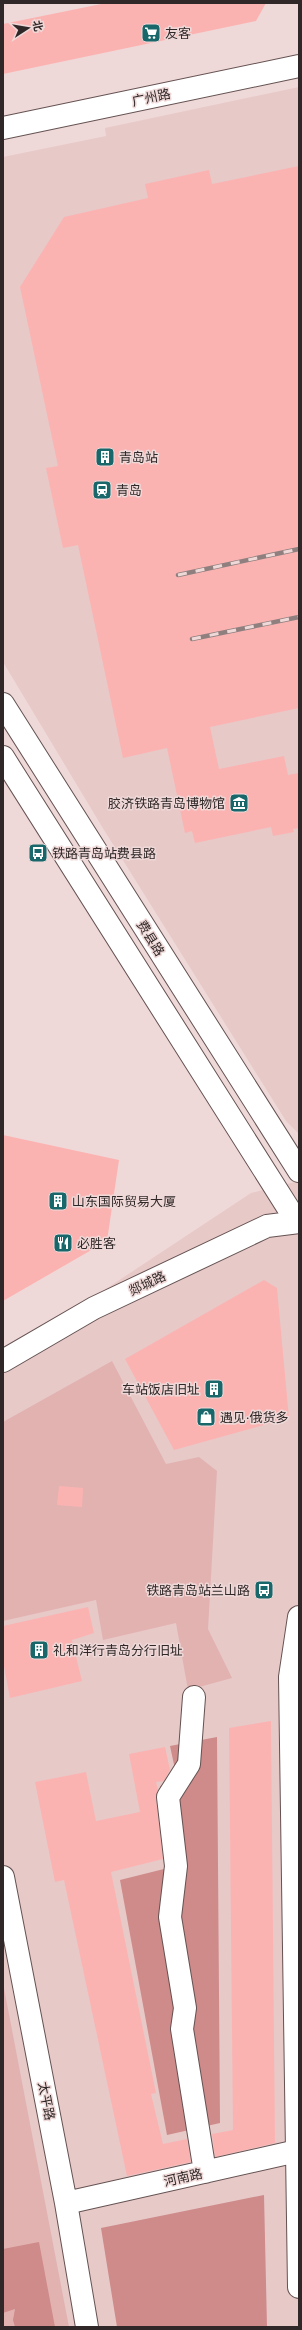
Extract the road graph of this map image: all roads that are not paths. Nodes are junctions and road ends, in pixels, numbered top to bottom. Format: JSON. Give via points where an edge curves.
{"nodes":[{"id":1,"x":299,"y":66,"type":"edge"},
{"id":2,"x":3,"y":128,"type":"edge"},
{"id":3,"x":3,"y":704,"type":"edge"},
{"id":4,"x":3,"y":756,"type":"edge"},
{"id":5,"x":299,"y":1172,"type":"edge"},
{"id":6,"x":299,"y":1223,"type":"edge"},
{"id":7,"x":3,"y":1361,"type":"edge"},
{"id":8,"x":299,"y":1617,"type":"edge"},
{"id":9,"x":194,"y":1697,"type":"dead end"},
{"id":10,"x":295,"y":1763,"type":"edge"},
{"id":11,"x":3,"y":1877,"type":"edge"},
{"id":12,"x":298,"y":2151,"type":"edge"},
{"id":13,"x":205,"y":2172,"type":"junction"},
{"id":14,"x":66,"y":2202,"type":"junction"},
{"id":15,"x":299,"y":2287,"type":"edge"},
{"id":16,"x":87,"y":2327,"type":"edge"}],
"edges":[{"from":1,"to":2,"type":"main road","name":"广州路"},
{"from":3,"to":5,"type":"main road","name":"费县路"},
{"from":4,"to":6,"type":"main road"},
{"from":6,"to":7,"type":"main road","name":"郯城路","via":[[260,1229],[94,1308]]},
{"from":8,"to":10,"type":"main road","via":[[290,1677]]},
{"from":9,"to":13,"type":"main road","via":[[189,1764],[168,1797],[176,1866],[170,1917],[186,2008],[182,2029]]},
{"from":10,"to":12,"type":"main road"},
{"from":11,"to":14,"type":"main road","name":"太平路"},
{"from":12,"to":13,"type":"main road","name":"河南路"},
{"from":12,"to":15,"type":"main road"},
{"from":13,"to":14,"type":"main road","name":"河南路"},
{"from":14,"to":16,"type":"main road","name":"太平路"}]}
